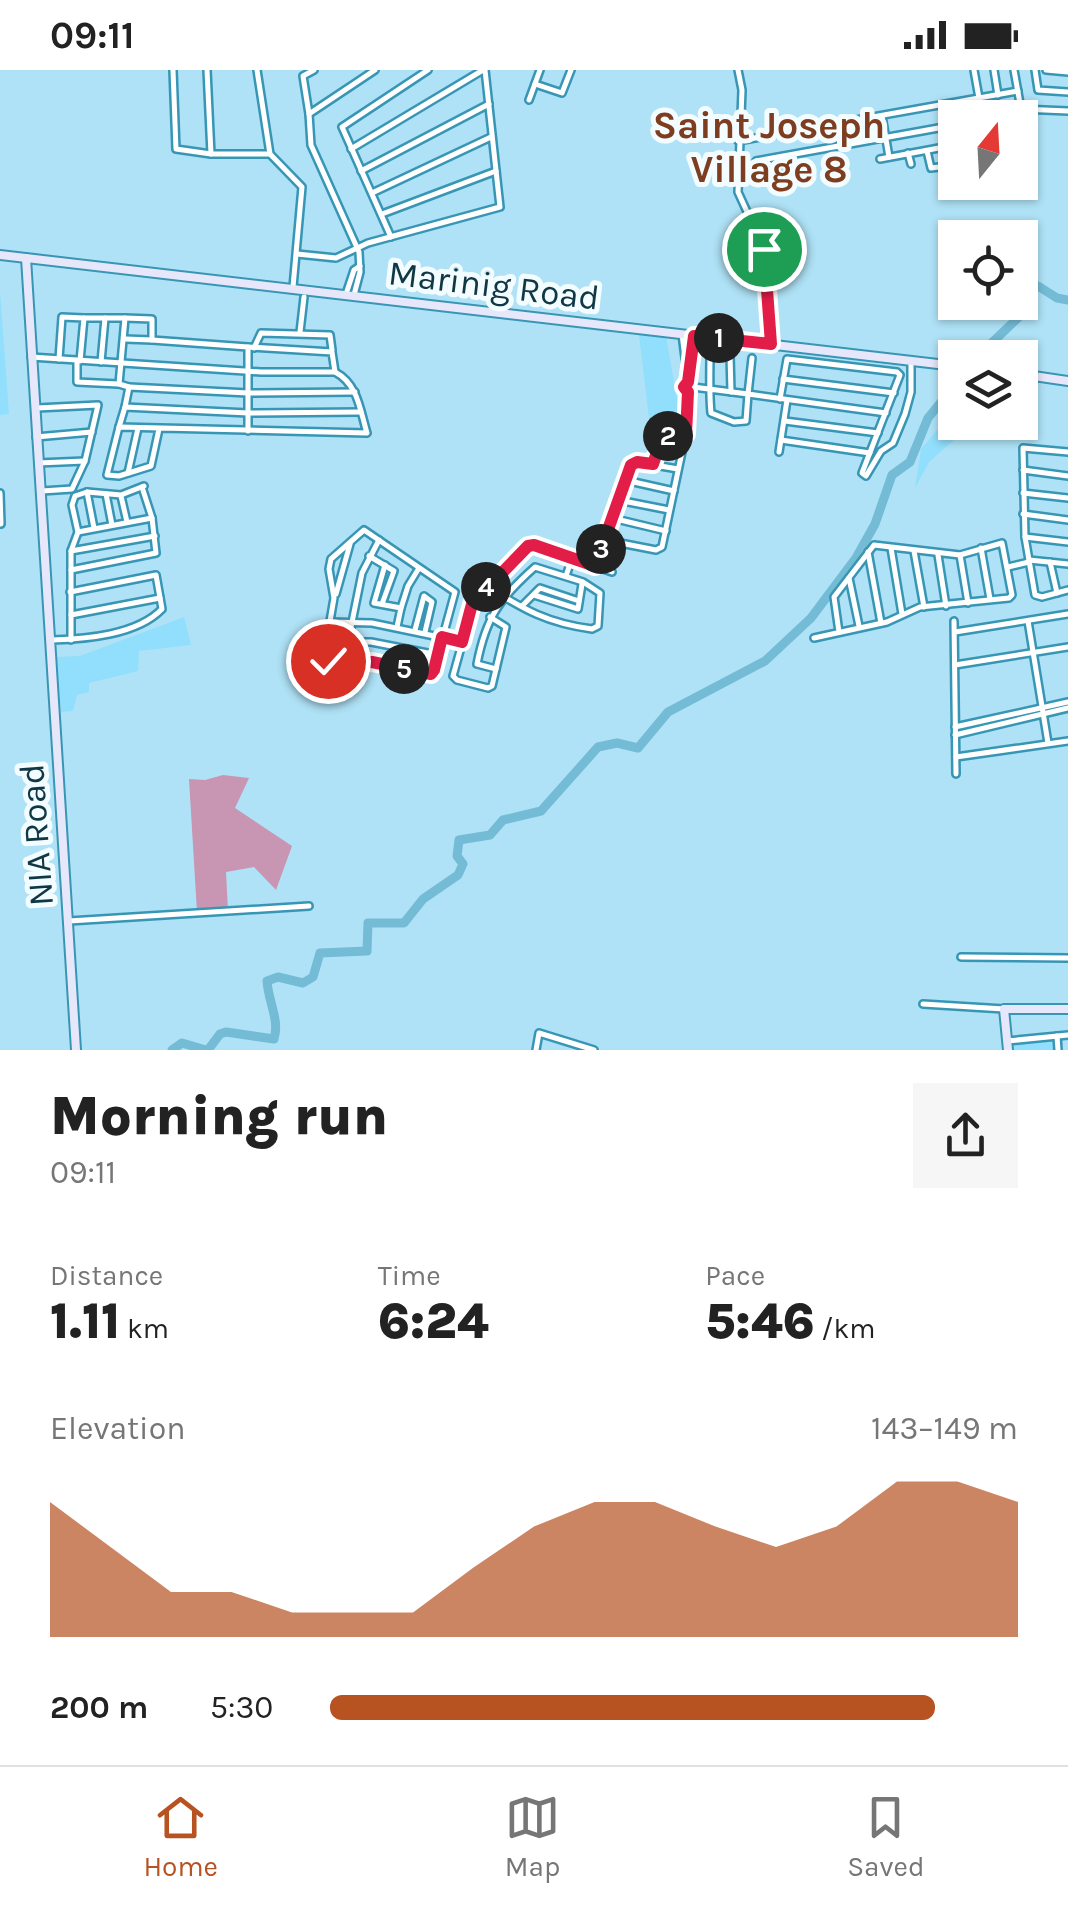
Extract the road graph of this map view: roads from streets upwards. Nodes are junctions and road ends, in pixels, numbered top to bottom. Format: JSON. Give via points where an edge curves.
{"nodes":[{"id":1,"x":173,"y":70,"type":"edge"},
{"id":2,"x":207,"y":70,"type":"edge"},
{"id":3,"x":257,"y":70,"type":"edge"},
{"id":4,"x":314,"y":70,"type":"edge"},
{"id":5,"x":375,"y":70,"type":"edge"},
{"id":6,"x":428,"y":70,"type":"edge"},
{"id":7,"x":484,"y":70,"type":"edge"},
{"id":8,"x":540,"y":70,"type":"edge"},
{"id":9,"x":571,"y":70,"type":"edge"},
{"id":10,"x":738,"y":70,"type":"edge"},
{"id":11,"x":974,"y":70,"type":"edge"},
{"id":12,"x":994,"y":70,"type":"edge"},
{"id":13,"x":1014,"y":70,"type":"edge"},
{"id":14,"x":1034,"y":70,"type":"edge"},
{"id":15,"x":1046,"y":70,"type":"edge"},
{"id":16,"x":1068,"y":72,"type":"edge"},
{"id":17,"x":535,"y":84,"type":"junction"},
{"id":18,"x":1018,"y":91,"type":"junction"},
{"id":19,"x":1068,"y":92,"type":"edge"},
{"id":20,"x":998,"y":94,"type":"junction"},
{"id":21,"x":979,"y":98,"type":"junction"},
{"id":22,"x":529,"y":100,"type":"dead end"},
{"id":23,"x":1020,"y":100,"type":"edge"},
{"id":24,"x":489,"y":104,"type":"junction"},
{"id":25,"x":1038,"y":110,"type":"edge"},
{"id":26,"x":1068,"y":111,"type":"edge"},
{"id":27,"x":309,"y":114,"type":"junction"},
{"id":28,"x":882,"y":116,"type":"junction"},
{"id":29,"x":938,"y":127,"type":"edge"},
{"id":30,"x":492,"y":137,"type":"junction"},
{"id":31,"x":886,"y":137,"type":"junction"},
{"id":32,"x":738,"y":141,"type":"junction"},
{"id":33,"x":938,"y":148,"type":"edge"},
{"id":34,"x":351,"y":149,"type":"junction"},
{"id":35,"x":927,"y":150,"type":"junction"},
{"id":36,"x":211,"y":154,"type":"junction"},
{"id":37,"x":270,"y":154,"type":"junction"},
{"id":38,"x":908,"y":154,"type":"junction"},
{"id":39,"x":889,"y":157,"type":"junction"},
{"id":40,"x":880,"y":159,"type":"dead end"},
{"id":41,"x":756,"y":161,"type":"dead end"},
{"id":42,"x":911,"y":164,"type":"dead end"},
{"id":43,"x":938,"y":167,"type":"edge"},
{"id":44,"x":361,"y":171,"type":"junction"},
{"id":45,"x":496,"y":171,"type":"junction"},
{"id":46,"x":372,"y":193,"type":"junction"},
{"id":47,"x":382,"y":214,"type":"junction"},
{"id":48,"x":391,"y":237,"type":"junction"},
{"id":49,"x":358,"y":248,"type":"junction"},
{"id":50,"x":296,"y":254,"type":"junction"},
{"id":51,"x":0,"y":255,"type":"edge"},
{"id":52,"x":26,"y":258,"type":"junction"},
{"id":53,"x":293,"y":288,"type":"junction"},
{"id":54,"x":350,"y":296,"type":"junction"},
{"id":55,"x":304,"y":297,"type":"dead end"},
{"id":56,"x":84,"y":318,"type":"junction"},
{"id":57,"x":105,"y":318,"type":"junction"},
{"id":58,"x":125,"y":318,"type":"junction"},
{"id":59,"x":300,"y":332,"type":"junction"},
{"id":60,"x":682,"y":334,"type":"junction"},
{"id":61,"x":694,"y":336,"type":"junction"},
{"id":62,"x":125,"y":339,"type":"junction"},
{"id":63,"x":152,"y":340,"type":"junction"},
{"id":64,"x":771,"y":344,"type":"junction"},
{"id":65,"x":251,"y":348,"type":"junction"},
{"id":66,"x":332,"y":352,"type":"junction"},
{"id":67,"x":710,"y":353,"type":"dead end"},
{"id":68,"x":730,"y":355,"type":"dead end"},
{"id":69,"x":30,"y":358,"type":"junction"},
{"id":70,"x":752,"y":358,"type":"dead end"},
{"id":71,"x":58,"y":359,"type":"junction"},
{"id":72,"x":78,"y":361,"type":"junction"},
{"id":73,"x":910,"y":361,"type":"junction"},
{"id":74,"x":101,"y":362,"type":"junction"},
{"id":75,"x":122,"y":363,"type":"junction"},
{"id":76,"x":938,"y":364,"type":"edge"},
{"id":77,"x":248,"y":369,"type":"junction"},
{"id":78,"x":687,"y":370,"type":"junction"},
{"id":79,"x":334,"y":372,"type":"junction"},
{"id":80,"x":1038,"y":377,"type":"edge"},
{"id":81,"x":784,"y":378,"type":"junction"},
{"id":82,"x":1068,"y":381,"type":"edge"},
{"id":83,"x":118,"y":384,"type":"junction"},
{"id":84,"x":129,"y":387,"type":"junction"},
{"id":85,"x":690,"y":387,"type":"junction"},
{"id":86,"x":710,"y":390,"type":"junction"},
{"id":87,"x":356,"y":392,"type":"junction"},
{"id":88,"x":730,"y":392,"type":"junction"},
{"id":89,"x":894,"y":392,"type":"junction"},
{"id":90,"x":248,"y":393,"type":"junction"},
{"id":91,"x":748,"y":394,"type":"junction"},
{"id":92,"x":784,"y":400,"type":"junction"},
{"id":93,"x":125,"y":407,"type":"junction"},
{"id":94,"x":34,"y":408,"type":"junction"},
{"id":95,"x":361,"y":412,"type":"junction"},
{"id":96,"x":248,"y":413,"type":"junction"},
{"id":97,"x":886,"y":413,"type":"junction"},
{"id":98,"x":785,"y":421,"type":"junction"},
{"id":99,"x":120,"y":428,"type":"junction"},
{"id":100,"x":138,"y":428,"type":"junction"},
{"id":101,"x":159,"y":429,"type":"junction"},
{"id":102,"x":248,"y":431,"type":"junction"},
{"id":103,"x":92,"y":432,"type":"junction"},
{"id":104,"x":878,"y":433,"type":"junction"},
{"id":105,"x":686,"y":434,"type":"junction"},
{"id":106,"x":36,"y":437,"type":"junction"},
{"id":107,"x":1068,"y":439,"type":"edge"},
{"id":108,"x":782,"y":440,"type":"junction"},
{"id":109,"x":780,"y":452,"type":"dead end"},
{"id":110,"x":1067,"y":452,"type":"edge"},
{"id":111,"x":870,"y":453,"type":"junction"},
{"id":112,"x":85,"y":461,"type":"junction"},
{"id":113,"x":38,"y":464,"type":"junction"},
{"id":114,"x":653,"y":464,"type":"junction"},
{"id":115,"x":678,"y":470,"type":"junction"},
{"id":116,"x":1023,"y":470,"type":"junction"},
{"id":117,"x":128,"y":473,"type":"junction"},
{"id":118,"x":1068,"y":476,"type":"edge"},
{"id":119,"x":625,"y":480,"type":"junction"},
{"id":120,"x":674,"y":491,"type":"junction"},
{"id":121,"x":40,"y":492,"type":"junction"},
{"id":122,"x":87,"y":492,"type":"junction"},
{"id":123,"x":1023,"y":493,"type":"junction"},
{"id":124,"x":0,"y":494,"type":"edge"},
{"id":125,"x":106,"y":494,"type":"junction"},
{"id":126,"x":121,"y":496,"type":"junction"},
{"id":127,"x":1068,"y":498,"type":"edge"},
{"id":128,"x":618,"y":500,"type":"junction"},
{"id":129,"x":670,"y":511,"type":"junction"},
{"id":130,"x":1023,"y":514,"type":"junction"},
{"id":131,"x":152,"y":518,"type":"junction"},
{"id":132,"x":612,"y":518,"type":"junction"},
{"id":133,"x":1068,"y":520,"type":"edge"},
{"id":134,"x":127,"y":522,"type":"junction"},
{"id":135,"x":2,"y":524,"type":"edge"},
{"id":136,"x":112,"y":525,"type":"junction"},
{"id":137,"x":94,"y":528,"type":"junction"},
{"id":138,"x":666,"y":531,"type":"junction"},
{"id":139,"x":78,"y":532,"type":"junction"},
{"id":140,"x":155,"y":536,"type":"junction"},
{"id":141,"x":1025,"y":537,"type":"junction"},
{"id":142,"x":379,"y":540,"type":"junction"},
{"id":143,"x":604,"y":540,"type":"junction"},
{"id":144,"x":1068,"y":542,"type":"edge"},
{"id":145,"x":350,"y":544,"type":"junction"},
{"id":146,"x":891,"y":548,"type":"junction"},
{"id":147,"x":981,"y":548,"type":"junction"},
{"id":148,"x":71,"y":551,"type":"junction"},
{"id":149,"x":914,"y":551,"type":"junction"},
{"id":150,"x":868,"y":552,"type":"junction"},
{"id":151,"x":938,"y":554,"type":"junction"},
{"id":152,"x":960,"y":555,"type":"junction"},
{"id":153,"x":369,"y":556,"type":"junction"},
{"id":154,"x":572,"y":558,"type":"junction"},
{"id":155,"x":1029,"y":561,"type":"junction"},
{"id":156,"x":1050,"y":562,"type":"junction"},
{"id":157,"x":1068,"y":564,"type":"edge"},
{"id":158,"x":595,"y":566,"type":"junction"},
{"id":159,"x":1007,"y":567,"type":"junction"},
{"id":160,"x":419,"y":568,"type":"junction"},
{"id":161,"x":71,"y":570,"type":"junction"},
{"id":162,"x":612,"y":572,"type":"dead end"},
{"id":163,"x":566,"y":576,"type":"junction"},
{"id":164,"x":849,"y":578,"type":"junction"},
{"id":165,"x":582,"y":582,"type":"junction"},
{"id":166,"x":486,"y":586,"type":"junction"},
{"id":167,"x":1068,"y":590,"type":"edge"},
{"id":168,"x":70,"y":592,"type":"junction"},
{"id":169,"x":1057,"y":593,"type":"junction"},
{"id":170,"x":503,"y":596,"type":"junction"},
{"id":171,"x":160,"y":598,"type":"junction"},
{"id":172,"x":334,"y":598,"type":"junction"},
{"id":173,"x":990,"y":600,"type":"junction"},
{"id":174,"x":968,"y":603,"type":"junction"},
{"id":175,"x":522,"y":606,"type":"junction"},
{"id":176,"x":946,"y":606,"type":"junction"},
{"id":177,"x":924,"y":607,"type":"junction"},
{"id":178,"x":401,"y":608,"type":"junction"},
{"id":179,"x":1068,"y":614,"type":"edge"},
{"id":180,"x":71,"y":615,"type":"junction"},
{"id":181,"x":902,"y":615,"type":"junction"},
{"id":182,"x":490,"y":617,"type":"junction"},
{"id":183,"x":954,"y":621,"type":"dead end"},
{"id":184,"x":1028,"y":621,"type":"junction"},
{"id":185,"x":330,"y":622,"type":"junction"},
{"id":186,"x":350,"y":623,"type":"junction"},
{"id":187,"x":881,"y":623,"type":"junction"},
{"id":188,"x":860,"y":626,"type":"junction"},
{"id":189,"x":397,"y":627,"type":"junction"},
{"id":190,"x":414,"y":630,"type":"junction"},
{"id":191,"x":425,"y":632,"type":"junction"},
{"id":192,"x":838,"y":632,"type":"junction"},
{"id":193,"x":955,"y":632,"type":"junction"},
{"id":194,"x":442,"y":637,"type":"junction"},
{"id":195,"x":814,"y":638,"type":"dead end"},
{"id":196,"x":52,"y":640,"type":"junction"},
{"id":197,"x":71,"y":640,"type":"junction"},
{"id":198,"x":462,"y":642,"type":"junction"},
{"id":199,"x":1068,"y":646,"type":"edge"},
{"id":200,"x":1033,"y":652,"type":"junction"},
{"id":201,"x":428,"y":654,"type":"junction"},
{"id":202,"x":438,"y":656,"type":"junction"},
{"id":203,"x":955,"y":664,"type":"junction"},
{"id":204,"x":496,"y":669,"type":"junction"},
{"id":205,"x":422,"y":673,"type":"junction"},
{"id":206,"x":1068,"y":705,"type":"edge"},
{"id":207,"x":1042,"y":710,"type":"junction"},
{"id":208,"x":956,"y":727,"type":"junction"},
{"id":209,"x":956,"y":735,"type":"junction"},
{"id":210,"x":1068,"y":741,"type":"edge"},
{"id":211,"x":1048,"y":744,"type":"junction"},
{"id":212,"x":956,"y":757,"type":"junction"},
{"id":213,"x":956,"y":774,"type":"dead end"},
{"id":214,"x":309,"y":906,"type":"dead end"},
{"id":215,"x":69,"y":921,"type":"junction"},
{"id":216,"x":960,"y":957,"type":"dead end"},
{"id":217,"x":1068,"y":958,"type":"edge"},
{"id":218,"x":923,"y":1004,"type":"dead end"},
{"id":219,"x":1068,"y":1009,"type":"edge"},
{"id":220,"x":1004,"y":1010,"type":"junction"},
{"id":221,"x":1068,"y":1035,"type":"edge"},
{"id":222,"x":1057,"y":1036,"type":"junction"},
{"id":223,"x":1008,"y":1045,"type":"edge"},
{"id":224,"x":76,"y":1050,"type":"edge"},
{"id":225,"x":536,"y":1050,"type":"edge"},
{"id":226,"x":594,"y":1050,"type":"edge"},
{"id":227,"x":1058,"y":1050,"type":"edge"}],
"edges":[{"from":1,"to":36,"type":"street","via":[[174,146]]},
{"from":2,"to":36,"type":"street"},
{"from":3,"to":37,"type":"street"},
{"from":4,"to":27,"type":"street","via":[[302,76]]},
{"from":5,"to":27,"type":"street"},
{"from":6,"to":34,"type":"street","via":[[342,127]]},
{"from":7,"to":24,"type":"street"},
{"from":7,"to":34,"type":"street"},
{"from":8,"to":17,"type":"street"},
{"from":9,"to":17,"type":"street","via":[[562,93]]},
{"from":10,"to":32,"type":"street"},
{"from":11,"to":21,"type":"street"},
{"from":12,"to":20,"type":"street"},
{"from":13,"to":18,"type":"street"},
{"from":14,"to":19,"type":"street","via":[[1038,90]]},
{"from":15,"to":16,"type":"street"},
{"from":17,"to":22,"type":"street"},
{"from":18,"to":20,"type":"street"},
{"from":18,"to":23,"type":"street"},
{"from":20,"to":21,"type":"street"},
{"from":21,"to":28,"type":"street"},
{"from":24,"to":30,"type":"street"},
{"from":24,"to":44,"type":"street"},
{"from":25,"to":26,"type":"street"},
{"from":27,"to":49,"type":"street","via":[[311,145]]},
{"from":28,"to":31,"type":"street"},
{"from":28,"to":32,"type":"street"},
{"from":29,"to":31,"type":"street"},
{"from":30,"to":45,"type":"street"},
{"from":30,"to":46,"type":"street"},
{"from":31,"to":39,"type":"street"},
{"from":31,"to":41,"type":"street"},
{"from":32,"to":64,"type":"street","via":[[738,192],[764,249]]},
{"from":33,"to":35,"type":"street"},
{"from":34,"to":44,"type":"street"},
{"from":35,"to":38,"type":"street"},
{"from":35,"to":43,"type":"street","via":[[931,168]]},
{"from":36,"to":37,"type":"street"},
{"from":37,"to":50,"type":"street","via":[[302,187]]},
{"from":38,"to":39,"type":"street"},
{"from":38,"to":42,"type":"street"},
{"from":39,"to":40,"type":"street"},
{"from":44,"to":46,"type":"street"},
{"from":45,"to":47,"type":"street"},
{"from":45,"to":48,"type":"street","via":[[500,207]]},
{"from":46,"to":47,"type":"street"},
{"from":47,"to":48,"type":"street"},
{"from":48,"to":49,"type":"street"},
{"from":49,"to":50,"type":"street","via":[[336,258]]},
{"from":49,"to":54,"type":"street"},
{"from":50,"to":53,"type":"street"},
{"from":51,"to":52,"type":"street","name":"Marinig Road"},
{"from":52,"to":53,"type":"street","name":"Marinig Road"},
{"from":52,"to":69,"type":"street","name":"NIA Road"},
{"from":53,"to":54,"type":"street","name":"Marinig Road"},
{"from":54,"to":60,"type":"street","name":"Marinig Road"},
{"from":55,"to":59,"type":"street"},
{"from":56,"to":57,"type":"street"},
{"from":56,"to":71,"type":"street","via":[[62,318]]},
{"from":56,"to":72,"type":"street"},
{"from":57,"to":58,"type":"street"},
{"from":57,"to":74,"type":"street"},
{"from":58,"to":62,"type":"street"},
{"from":58,"to":63,"type":"street","via":[[152,318]]},
{"from":59,"to":65,"type":"street","via":[[260,333]]},
{"from":59,"to":66,"type":"street","via":[[330,335]]},
{"from":60,"to":61,"type":"street","name":"Marinig Road"},
{"from":60,"to":78,"type":"street"},
{"from":61,"to":64,"type":"street","name":"Marinig Road"},
{"from":61,"to":78,"type":"street"},
{"from":62,"to":63,"type":"street"},
{"from":62,"to":75,"type":"street"},
{"from":63,"to":65,"type":"street"},
{"from":64,"to":73,"type":"street","name":"Marinig Road"},
{"from":65,"to":66,"type":"street"},
{"from":65,"to":77,"type":"street"},
{"from":66,"to":79,"type":"street"},
{"from":67,"to":86,"type":"street"},
{"from":68,"to":88,"type":"street"},
{"from":69,"to":71,"type":"street"},
{"from":69,"to":94,"type":"street","name":"NIA Road"},
{"from":70,"to":91,"type":"street"},
{"from":71,"to":72,"type":"street"},
{"from":72,"to":74,"type":"street"},
{"from":72,"to":83,"type":"street","via":[[76,382]]},
{"from":73,"to":76,"type":"street","name":"Marinig Road"},
{"from":73,"to":111,"type":"street","via":[[905,414],[893,443],[863,476]]},
{"from":74,"to":75,"type":"street"},
{"from":75,"to":77,"type":"street"},
{"from":75,"to":83,"type":"street"},
{"from":77,"to":79,"type":"street"},
{"from":77,"to":90,"type":"street"},
{"from":78,"to":85,"type":"street"},
{"from":79,"to":87,"type":"street"},
{"from":80,"to":82,"type":"street"},
{"from":81,"to":89,"type":"street"},
{"from":81,"to":89,"type":"street","via":[[793,358],[889,369],[900,375]]},
{"from":81,"to":92,"type":"street"},
{"from":83,"to":84,"type":"street"},
{"from":84,"to":90,"type":"street"},
{"from":84,"to":93,"type":"street"},
{"from":85,"to":86,"type":"street"},
{"from":85,"to":105,"type":"street"},
{"from":86,"to":88,"type":"street"},
{"from":86,"to":91,"type":"street","via":[[711,413],[740,423],[746,421]]},
{"from":87,"to":90,"type":"street"},
{"from":87,"to":95,"type":"street"},
{"from":88,"to":91,"type":"street"},
{"from":89,"to":97,"type":"street"},
{"from":90,"to":96,"type":"street"},
{"from":91,"to":92,"type":"street"},
{"from":92,"to":97,"type":"street"},
{"from":92,"to":98,"type":"street"},
{"from":93,"to":96,"type":"street"},
{"from":93,"to":99,"type":"street"},
{"from":94,"to":103,"type":"street","via":[[98,405]]},
{"from":94,"to":106,"type":"street","name":"NIA Road"},
{"from":95,"to":96,"type":"street"},
{"from":95,"to":102,"type":"street","via":[[367,434]]},
{"from":96,"to":102,"type":"street"},
{"from":97,"to":104,"type":"street"},
{"from":98,"to":104,"type":"street"},
{"from":98,"to":108,"type":"street"},
{"from":99,"to":100,"type":"street"},
{"from":99,"to":117,"type":"street","via":[[107,475]]},
{"from":100,"to":101,"type":"street"},
{"from":100,"to":117,"type":"street"},
{"from":101,"to":102,"type":"street"},
{"from":101,"to":117,"type":"street","via":[[151,466]]},
{"from":103,"to":106,"type":"street"},
{"from":103,"to":112,"type":"street"},
{"from":104,"to":111,"type":"street"},
{"from":105,"to":114,"type":"street","via":[[662,438]]},
{"from":105,"to":115,"type":"street"},
{"from":106,"to":113,"type":"street","name":"NIA Road"},
{"from":107,"to":110,"type":"street"},
{"from":108,"to":109,"type":"street"},
{"from":108,"to":111,"type":"street"},
{"from":110,"to":116,"type":"street","via":[[1023,448]]},
{"from":112,"to":113,"type":"street"},
{"from":112,"to":121,"type":"street","via":[[72,488]]},
{"from":113,"to":121,"type":"street","name":"NIA Road"},
{"from":114,"to":115,"type":"street"},
{"from":114,"to":119,"type":"street","via":[[634,462]]},
{"from":115,"to":120,"type":"street"},
{"from":116,"to":118,"type":"street"},
{"from":116,"to":123,"type":"street"},
{"from":119,"to":120,"type":"street"},
{"from":119,"to":128,"type":"street"},
{"from":120,"to":129,"type":"street"},
{"from":121,"to":196,"type":"street","name":"NIA Road"},
{"from":122,"to":125,"type":"street"},
{"from":122,"to":137,"type":"street"},
{"from":122,"to":139,"type":"street","via":[[72,505]]},
{"from":123,"to":127,"type":"street"},
{"from":123,"to":130,"type":"street"},
{"from":124,"to":135,"type":"street"},
{"from":125,"to":126,"type":"street"},
{"from":125,"to":136,"type":"street"},
{"from":126,"to":131,"type":"street","via":[[143,487]]},
{"from":126,"to":134,"type":"street"},
{"from":128,"to":129,"type":"street"},
{"from":128,"to":132,"type":"street"},
{"from":129,"to":138,"type":"street"},
{"from":130,"to":133,"type":"street"},
{"from":130,"to":141,"type":"street"},
{"from":131,"to":134,"type":"street"},
{"from":131,"to":140,"type":"street"},
{"from":132,"to":138,"type":"street"},
{"from":132,"to":143,"type":"street"},
{"from":134,"to":136,"type":"street"},
{"from":136,"to":137,"type":"street"},
{"from":137,"to":139,"type":"street"},
{"from":138,"to":143,"type":"street","via":[[660,550]]},
{"from":139,"to":148,"type":"street"},
{"from":140,"to":148,"type":"street"},
{"from":140,"to":161,"type":"street","via":[[156,553]]},
{"from":141,"to":144,"type":"street"},
{"from":141,"to":155,"type":"street"},
{"from":142,"to":145,"type":"street","via":[[364,530]]},
{"from":142,"to":153,"type":"street"},
{"from":142,"to":160,"type":"street"},
{"from":143,"to":158,"type":"street"},
{"from":145,"to":172,"type":"street"},
{"from":145,"to":172,"type":"street","via":[[331,558]]},
{"from":146,"to":149,"type":"street"},
{"from":146,"to":150,"type":"street","via":[[874,545]]},
{"from":146,"to":181,"type":"street"},
{"from":147,"to":152,"type":"street"},
{"from":147,"to":159,"type":"street","via":[[1002,543]]},
{"from":147,"to":173,"type":"street"},
{"from":148,"to":161,"type":"street"},
{"from":149,"to":151,"type":"street"},
{"from":149,"to":177,"type":"street"},
{"from":150,"to":164,"type":"street"},
{"from":150,"to":187,"type":"street"},
{"from":151,"to":152,"type":"street"},
{"from":151,"to":176,"type":"street"},
{"from":152,"to":174,"type":"street"},
{"from":153,"to":178,"type":"street","via":[[394,571],[382,604]]},
{"from":153,"to":186,"type":"street"},
{"from":154,"to":158,"type":"street"},
{"from":154,"to":163,"type":"street"},
{"from":154,"to":166,"type":"street","via":[[531,545]]},
{"from":155,"to":156,"type":"street"},
{"from":155,"to":159,"type":"street"},
{"from":155,"to":169,"type":"street","via":[[1035,596]]},
{"from":156,"to":157,"type":"street"},
{"from":156,"to":169,"type":"street"},
{"from":158,"to":162,"type":"street"},
{"from":159,"to":173,"type":"street","via":[[1011,596]]},
{"from":160,"to":178,"type":"street"},
{"from":160,"to":194,"type":"street","via":[[454,592]]},
{"from":161,"to":168,"type":"street"},
{"from":163,"to":165,"type":"street"},
{"from":163,"to":170,"type":"street","via":[[535,566]]},
{"from":164,"to":188,"type":"street"},
{"from":164,"to":192,"type":"street","via":[[833,600]]},
{"from":165,"to":175,"type":"street","via":[[579,608],[534,595]]},
{"from":165,"to":175,"type":"street","via":[[600,590],[596,628],[554,624]]},
{"from":166,"to":170,"type":"street"},
{"from":166,"to":198,"type":"street","via":[[472,604]]},
{"from":167,"to":169,"type":"street"},
{"from":168,"to":171,"type":"street","via":[[156,575]]},
{"from":168,"to":180,"type":"street"},
{"from":170,"to":175,"type":"street"},
{"from":170,"to":182,"type":"street"},
{"from":171,"to":180,"type":"street"},
{"from":171,"to":197,"type":"street","via":[[162,612],[137,625]]},
{"from":172,"to":185,"type":"street"},
{"from":173,"to":174,"type":"street"},
{"from":174,"to":176,"type":"street"},
{"from":176,"to":177,"type":"street"},
{"from":177,"to":181,"type":"street"},
{"from":178,"to":189,"type":"street"},
{"from":179,"to":184,"type":"street"},
{"from":180,"to":197,"type":"street"},
{"from":181,"to":187,"type":"street"},
{"from":182,"to":204,"type":"street","via":[[506,627]]},
{"from":182,"to":204,"type":"street","via":[[477,664]]},
{"from":183,"to":193,"type":"street"},
{"from":184,"to":193,"type":"street"},
{"from":184,"to":200,"type":"street"},
{"from":185,"to":186,"type":"street"},
{"from":185,"to":205,"type":"street","via":[[329,663],[372,662]]},
{"from":186,"to":189,"type":"street"},
{"from":186,"to":201,"type":"street","via":[[350,643]]},
{"from":187,"to":188,"type":"street"},
{"from":188,"to":192,"type":"street"},
{"from":189,"to":190,"type":"street"},
{"from":190,"to":191,"type":"street"},
{"from":190,"to":191,"type":"street","via":[[423,595],[432,602]]},
{"from":191,"to":194,"type":"street"},
{"from":192,"to":195,"type":"street"},
{"from":193,"to":203,"type":"street"},
{"from":194,"to":198,"type":"street"},
{"from":194,"to":202,"type":"street"},
{"from":196,"to":197,"type":"street"},
{"from":196,"to":215,"type":"street","name":"NIA Road"},
{"from":198,"to":204,"type":"street","via":[[454,678],[490,688]]},
{"from":199,"to":200,"type":"street"},
{"from":200,"to":203,"type":"street"},
{"from":200,"to":207,"type":"street"},
{"from":201,"to":202,"type":"street"},
{"from":201,"to":205,"type":"street"},
{"from":202,"to":205,"type":"street","via":[[433,673]]},
{"from":203,"to":208,"type":"street"},
{"from":206,"to":207,"type":"street"},
{"from":207,"to":208,"type":"street"},
{"from":207,"to":209,"type":"street"},
{"from":207,"to":211,"type":"street"},
{"from":208,"to":209,"type":"street"},
{"from":209,"to":212,"type":"street"},
{"from":210,"to":211,"type":"street"},
{"from":211,"to":212,"type":"street"},
{"from":212,"to":213,"type":"street"},
{"from":214,"to":215,"type":"street"},
{"from":215,"to":224,"type":"street","name":"NIA Road"},
{"from":216,"to":217,"type":"street"},
{"from":218,"to":220,"type":"street"},
{"from":219,"to":220,"type":"street"},
{"from":220,"to":223,"type":"street"},
{"from":221,"to":222,"type":"street"},
{"from":222,"to":223,"type":"street"},
{"from":222,"to":227,"type":"street"},
{"from":225,"to":226,"type":"street","via":[[539,1034]]}]}
